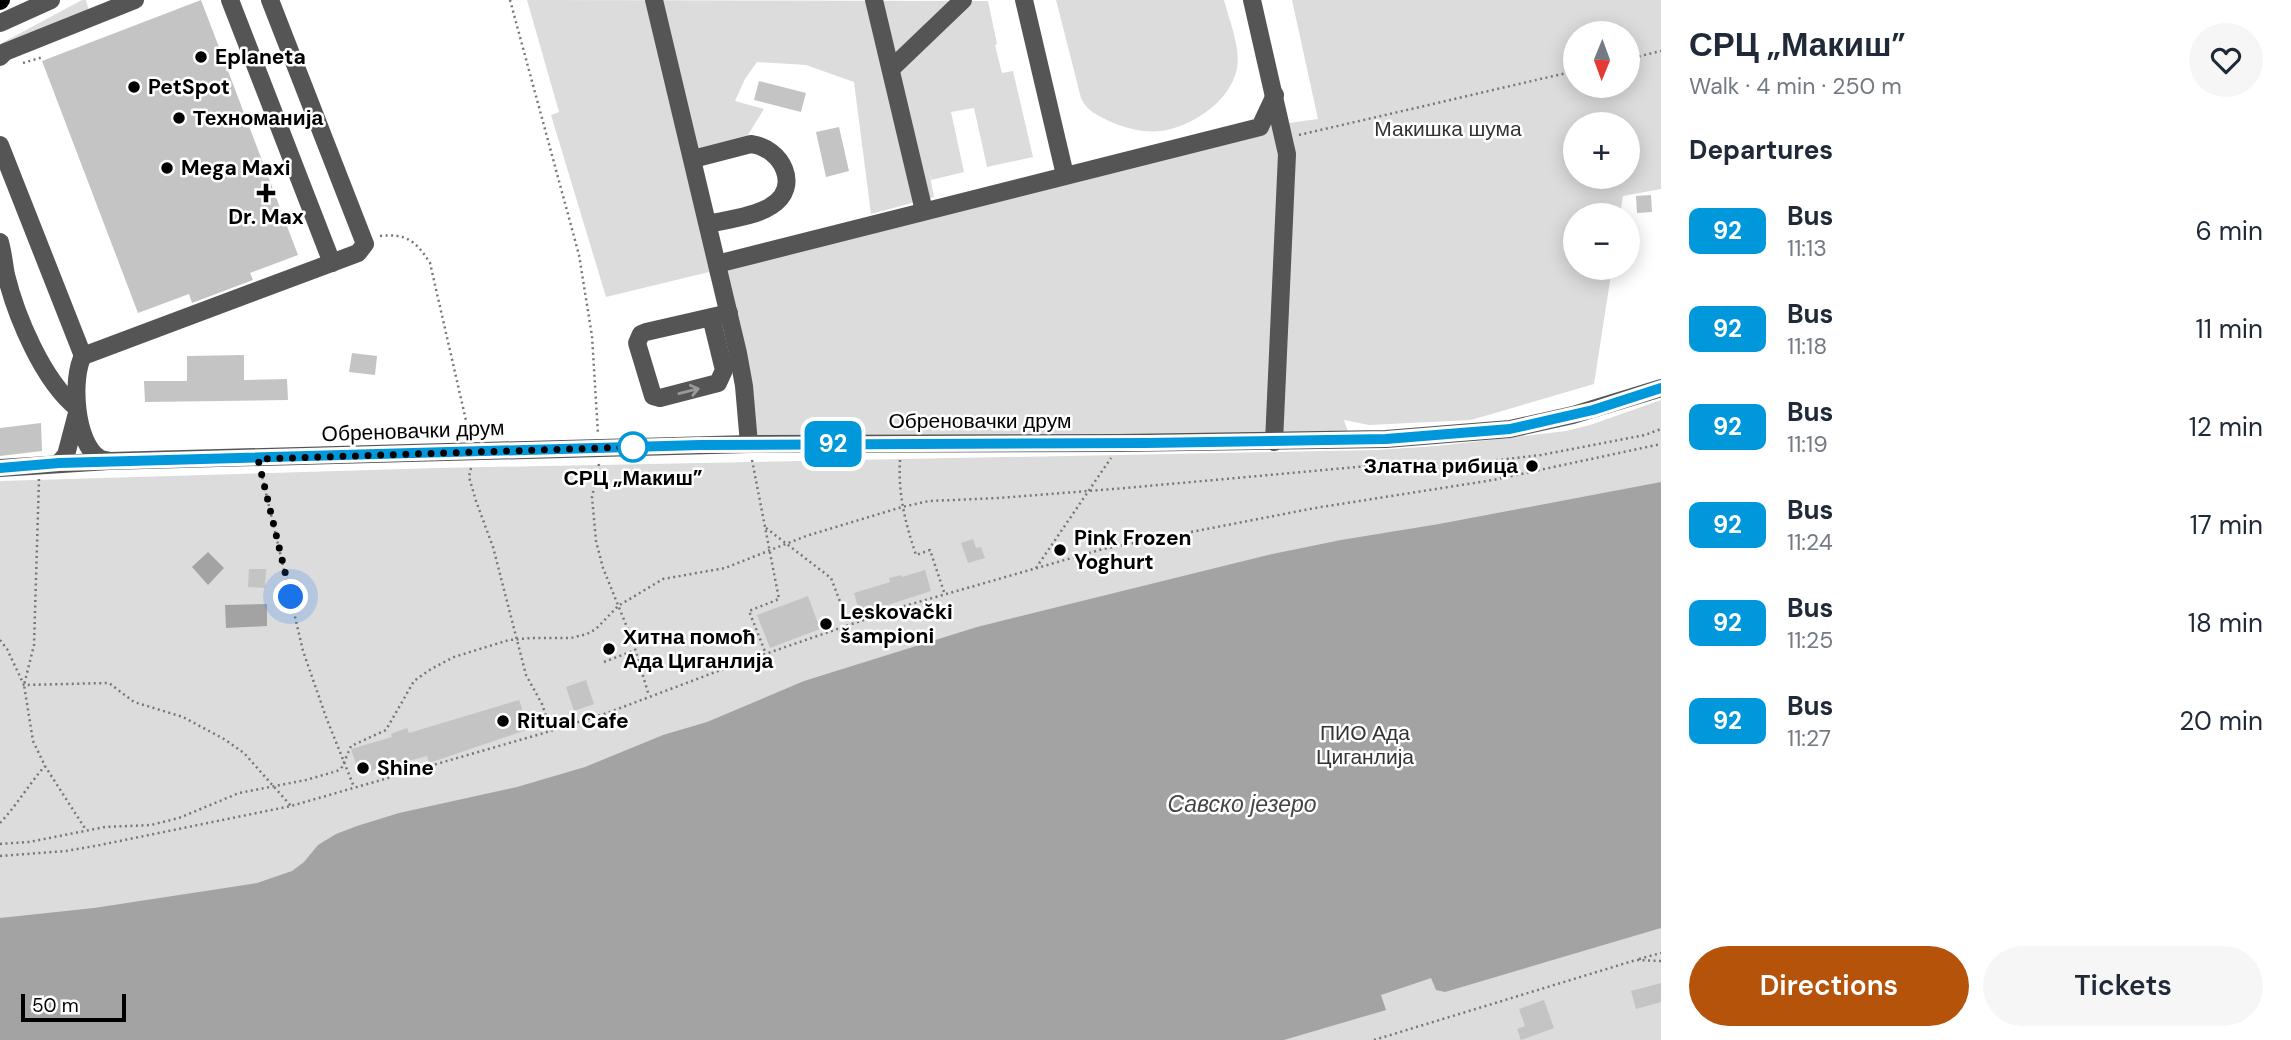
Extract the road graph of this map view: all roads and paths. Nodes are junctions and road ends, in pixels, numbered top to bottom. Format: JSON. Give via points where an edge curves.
{"nodes":[{"id":1,"x":51,"y":0,"type":"edge"},
{"id":2,"x":135,"y":0,"type":"edge"},
{"id":3,"x":230,"y":0,"type":"edge"},
{"id":4,"x":270,"y":0,"type":"edge"},
{"id":5,"x":510,"y":0,"type":"edge"},
{"id":6,"x":654,"y":0,"type":"edge"},
{"id":7,"x":874,"y":0,"type":"edge"},
{"id":8,"x":962,"y":0,"type":"edge"},
{"id":9,"x":1024,"y":0,"type":"edge"},
{"id":10,"x":1252,"y":0,"type":"edge"},
{"id":11,"x":0,"y":23,"type":"edge"},
{"id":12,"x":1661,"y":51,"type":"edge"},
{"id":13,"x":1640,"y":56,"type":"edge"},
{"id":14,"x":0,"y":57,"type":"edge"},
{"id":15,"x":891,"y":69,"type":"junction"},
{"id":16,"x":1563,"y":74,"type":"edge"},
{"id":17,"x":1275,"y":95,"type":"junction"},
{"id":18,"x":1284,"y":138,"type":"junction"},
{"id":19,"x":0,"y":145,"type":"edge"},
{"id":20,"x":693,"y":159,"type":"junction"},
{"id":21,"x":1065,"y":175,"type":"junction"},
{"id":22,"x":924,"y":211,"type":"junction"},
{"id":23,"x":708,"y":224,"type":"junction"},
{"id":24,"x":363,"y":238,"type":"junction"},
{"id":25,"x":0,"y":242,"type":"edge"},
{"id":26,"x":332,"y":263,"type":"junction"},
{"id":27,"x":717,"y":264,"type":"junction"},
{"id":28,"x":720,"y":315,"type":"junction"},
{"id":29,"x":83,"y":356,"type":"junction"},
{"id":30,"x":1661,"y":388,"type":"edge"},
{"id":31,"x":77,"y":410,"type":"junction"},
{"id":32,"x":1661,"y":429,"type":"edge"},
{"id":33,"x":1274,"y":442,"type":"junction"},
{"id":34,"x":1120,"y":443,"type":"junction"},
{"id":35,"x":749,"y":444,"type":"junction"},
{"id":36,"x":901,"y":444,"type":"junction"},
{"id":37,"x":1661,"y":444,"type":"edge"},
{"id":38,"x":603,"y":448,"type":"junction"},
{"id":39,"x":473,"y":451,"type":"junction"},
{"id":40,"x":258,"y":459,"type":"junction"},
{"id":41,"x":109,"y":461,"type":"junction"},
{"id":42,"x":59,"y":463,"type":"junction"},
{"id":43,"x":0,"y":468,"type":"edge"},
{"id":44,"x":469,"y":477,"type":"dead end"},
{"id":45,"x":39,"y":481,"type":"dead end"},
{"id":46,"x":1090,"y":491,"type":"junction"},
{"id":47,"x":902,"y":507,"type":"junction"},
{"id":48,"x":766,"y":528,"type":"junction"},
{"id":49,"x":788,"y":544,"type":"junction"},
{"id":50,"x":772,"y":551,"type":"junction"},
{"id":51,"x":1036,"y":568,"type":"junction"},
{"id":52,"x":944,"y":595,"type":"junction"},
{"id":53,"x":618,"y":606,"type":"junction"},
{"id":54,"x":849,"y":625,"type":"junction"},
{"id":55,"x":518,"y":639,"type":"junction"},
{"id":56,"x":0,"y":640,"type":"edge"},
{"id":57,"x":635,"y":650,"type":"junction"},
{"id":58,"x":766,"y":654,"type":"junction"},
{"id":59,"x":604,"y":662,"type":"dead end"},
{"id":60,"x":24,"y":685,"type":"junction"},
{"id":61,"x":649,"y":696,"type":"junction"},
{"id":62,"x":551,"y":731,"type":"junction"},
{"id":63,"x":344,"y":762,"type":"junction"},
{"id":64,"x":45,"y":766,"type":"junction"},
{"id":65,"x":274,"y":786,"type":"junction"},
{"id":66,"x":354,"y":787,"type":"junction"},
{"id":67,"x":291,"y":806,"type":"junction"},
{"id":68,"x":0,"y":823,"type":"edge"},
{"id":69,"x":86,"y":830,"type":"junction"},
{"id":70,"x":0,"y":844,"type":"edge"},
{"id":71,"x":0,"y":856,"type":"edge"},
{"id":72,"x":1661,"y":953,"type":"edge"},
{"id":73,"x":1636,"y":960,"type":"junction"},
{"id":74,"x":1661,"y":961,"type":"edge"},
{"id":75,"x":1374,"y":1040,"type":"edge"}],
"edges":[{"from":1,"to":11,"type":"street"},
{"from":2,"to":14,"type":"street"},
{"from":3,"to":26,"type":"street"},
{"from":4,"to":24,"type":"street"},
{"from":5,"to":38,"type":"path","via":[[579,255]]},
{"from":6,"to":20,"type":"street"},
{"from":7,"to":15,"type":"street"},
{"from":8,"to":15,"type":"street"},
{"from":9,"to":21,"type":"street"},
{"from":10,"to":17,"type":"street"},
{"from":12,"to":13,"type":"path"},
{"from":15,"to":22,"type":"street"},
{"from":16,"to":18,"type":"path"},
{"from":17,"to":18,"type":"street"},
{"from":17,"to":21,"type":"street","via":[[1260,127]]},
{"from":18,"to":33,"type":"street","via":[[1287,155]]},
{"from":19,"to":29,"type":"street"},
{"from":20,"to":23,"type":"street"},
{"from":20,"to":23,"type":"street","via":[[761,145],[778,156],[786,174],[783,193],[769,208]]},
{"from":21,"to":22,"type":"street"},
{"from":22,"to":27,"type":"street"},
{"from":23,"to":27,"type":"street"},
{"from":24,"to":26,"type":"street","via":[[365,244],[358,253]]},
{"from":24,"to":39,"type":"path","via":[[395,234],[418,244],[430,263]]},
{"from":25,"to":31,"type":"street","via":[[6,274],[36,353],[49,379]]},
{"from":26,"to":29,"type":"street"},
{"from":27,"to":28,"type":"street"},
{"from":28,"to":28,"type":"street","one_way":true,"via":[[641,334],[637,343],[656,398],[719,383],[723,370]]},
{"from":28,"to":35,"type":"street","via":[[744,386]]},
{"from":29,"to":31,"type":"street","via":[[77,375]]},
{"from":30,"to":33,"type":"street","name":"Обреновачки друм","via":[[1510,429]]},
{"from":31,"to":41,"type":"street","via":[[92,451]]},
{"from":31,"to":42,"type":"street","via":[[66,455]]},
{"from":32,"to":46,"type":"path","via":[[1490,461],[1368,466]]},
{"from":33,"to":34,"type":"street","name":"Обреновачки друм"},
{"from":34,"to":36,"type":"street","name":"Обреновачки друм"},
{"from":34,"to":46,"type":"path"},
{"from":35,"to":36,"type":"street","name":"Обреновачки друм"},
{"from":35,"to":38,"type":"street","name":"Обреновачки друм"},
{"from":35,"to":48,"type":"path"},
{"from":36,"to":47,"type":"path"},
{"from":37,"to":51,"type":"path","via":[[1493,480],[1102,549]]},
{"from":38,"to":39,"type":"street","name":"Обреновачки друм"},
{"from":38,"to":53,"type":"path","via":[[592,516],[599,556]]},
{"from":39,"to":40,"type":"street","name":"Обреновачки друм"},
{"from":40,"to":41,"type":"street","name":"Обреновачки друм"},
{"from":40,"to":63,"type":"path","via":[[303,651]]},
{"from":41,"to":42,"type":"street","name":"Обреновачки друм"},
{"from":42,"to":43,"type":"street","name":"Обреновачки друм"},
{"from":44,"to":55,"type":"path"},
{"from":45,"to":60,"type":"path","via":[[34,645]]},
{"from":46,"to":47,"type":"path","via":[[929,500]]},
{"from":46,"to":51,"type":"path"},
{"from":47,"to":49,"type":"path"},
{"from":47,"to":52,"type":"path","via":[[916,555],[929,550]]},
{"from":48,"to":49,"type":"path"},
{"from":48,"to":50,"type":"path"},
{"from":49,"to":50,"type":"path"},
{"from":49,"to":54,"type":"path","via":[[831,578]]},
{"from":50,"to":53,"type":"path","via":[[725,568],[663,579]]},
{"from":50,"to":58,"type":"path","via":[[779,599],[749,611]]},
{"from":51,"to":52,"type":"path"},
{"from":52,"to":54,"type":"path"},
{"from":53,"to":55,"type":"path","via":[[587,634]]},
{"from":53,"to":57,"type":"path"},
{"from":54,"to":58,"type":"path"},
{"from":55,"to":62,"type":"path","via":[[526,675]]},
{"from":55,"to":63,"type":"path","via":[[454,657],[423,674],[389,727],[351,746]]},
{"from":56,"to":60,"type":"path"},
{"from":57,"to":59,"type":"path"},
{"from":57,"to":61,"type":"path"},
{"from":58,"to":61,"type":"path"},
{"from":60,"to":64,"type":"path","via":[[33,741]]},
{"from":60,"to":65,"type":"path","via":[[109,683],[134,702],[183,717],[224,739]]},
{"from":61,"to":62,"type":"path"},
{"from":62,"to":66,"type":"path"},
{"from":63,"to":65,"type":"path","via":[[337,771]]},
{"from":63,"to":66,"type":"path"},
{"from":64,"to":68,"type":"path"},
{"from":64,"to":69,"type":"path"},
{"from":65,"to":67,"type":"path"},
{"from":65,"to":69,"type":"path","via":[[239,793],[162,823]]},
{"from":66,"to":67,"type":"path"},
{"from":67,"to":71,"type":"path","via":[[66,851]]},
{"from":69,"to":70,"type":"path"},
{"from":72,"to":73,"type":"path"},
{"from":73,"to":74,"type":"path"},
{"from":73,"to":75,"type":"path"}]}
